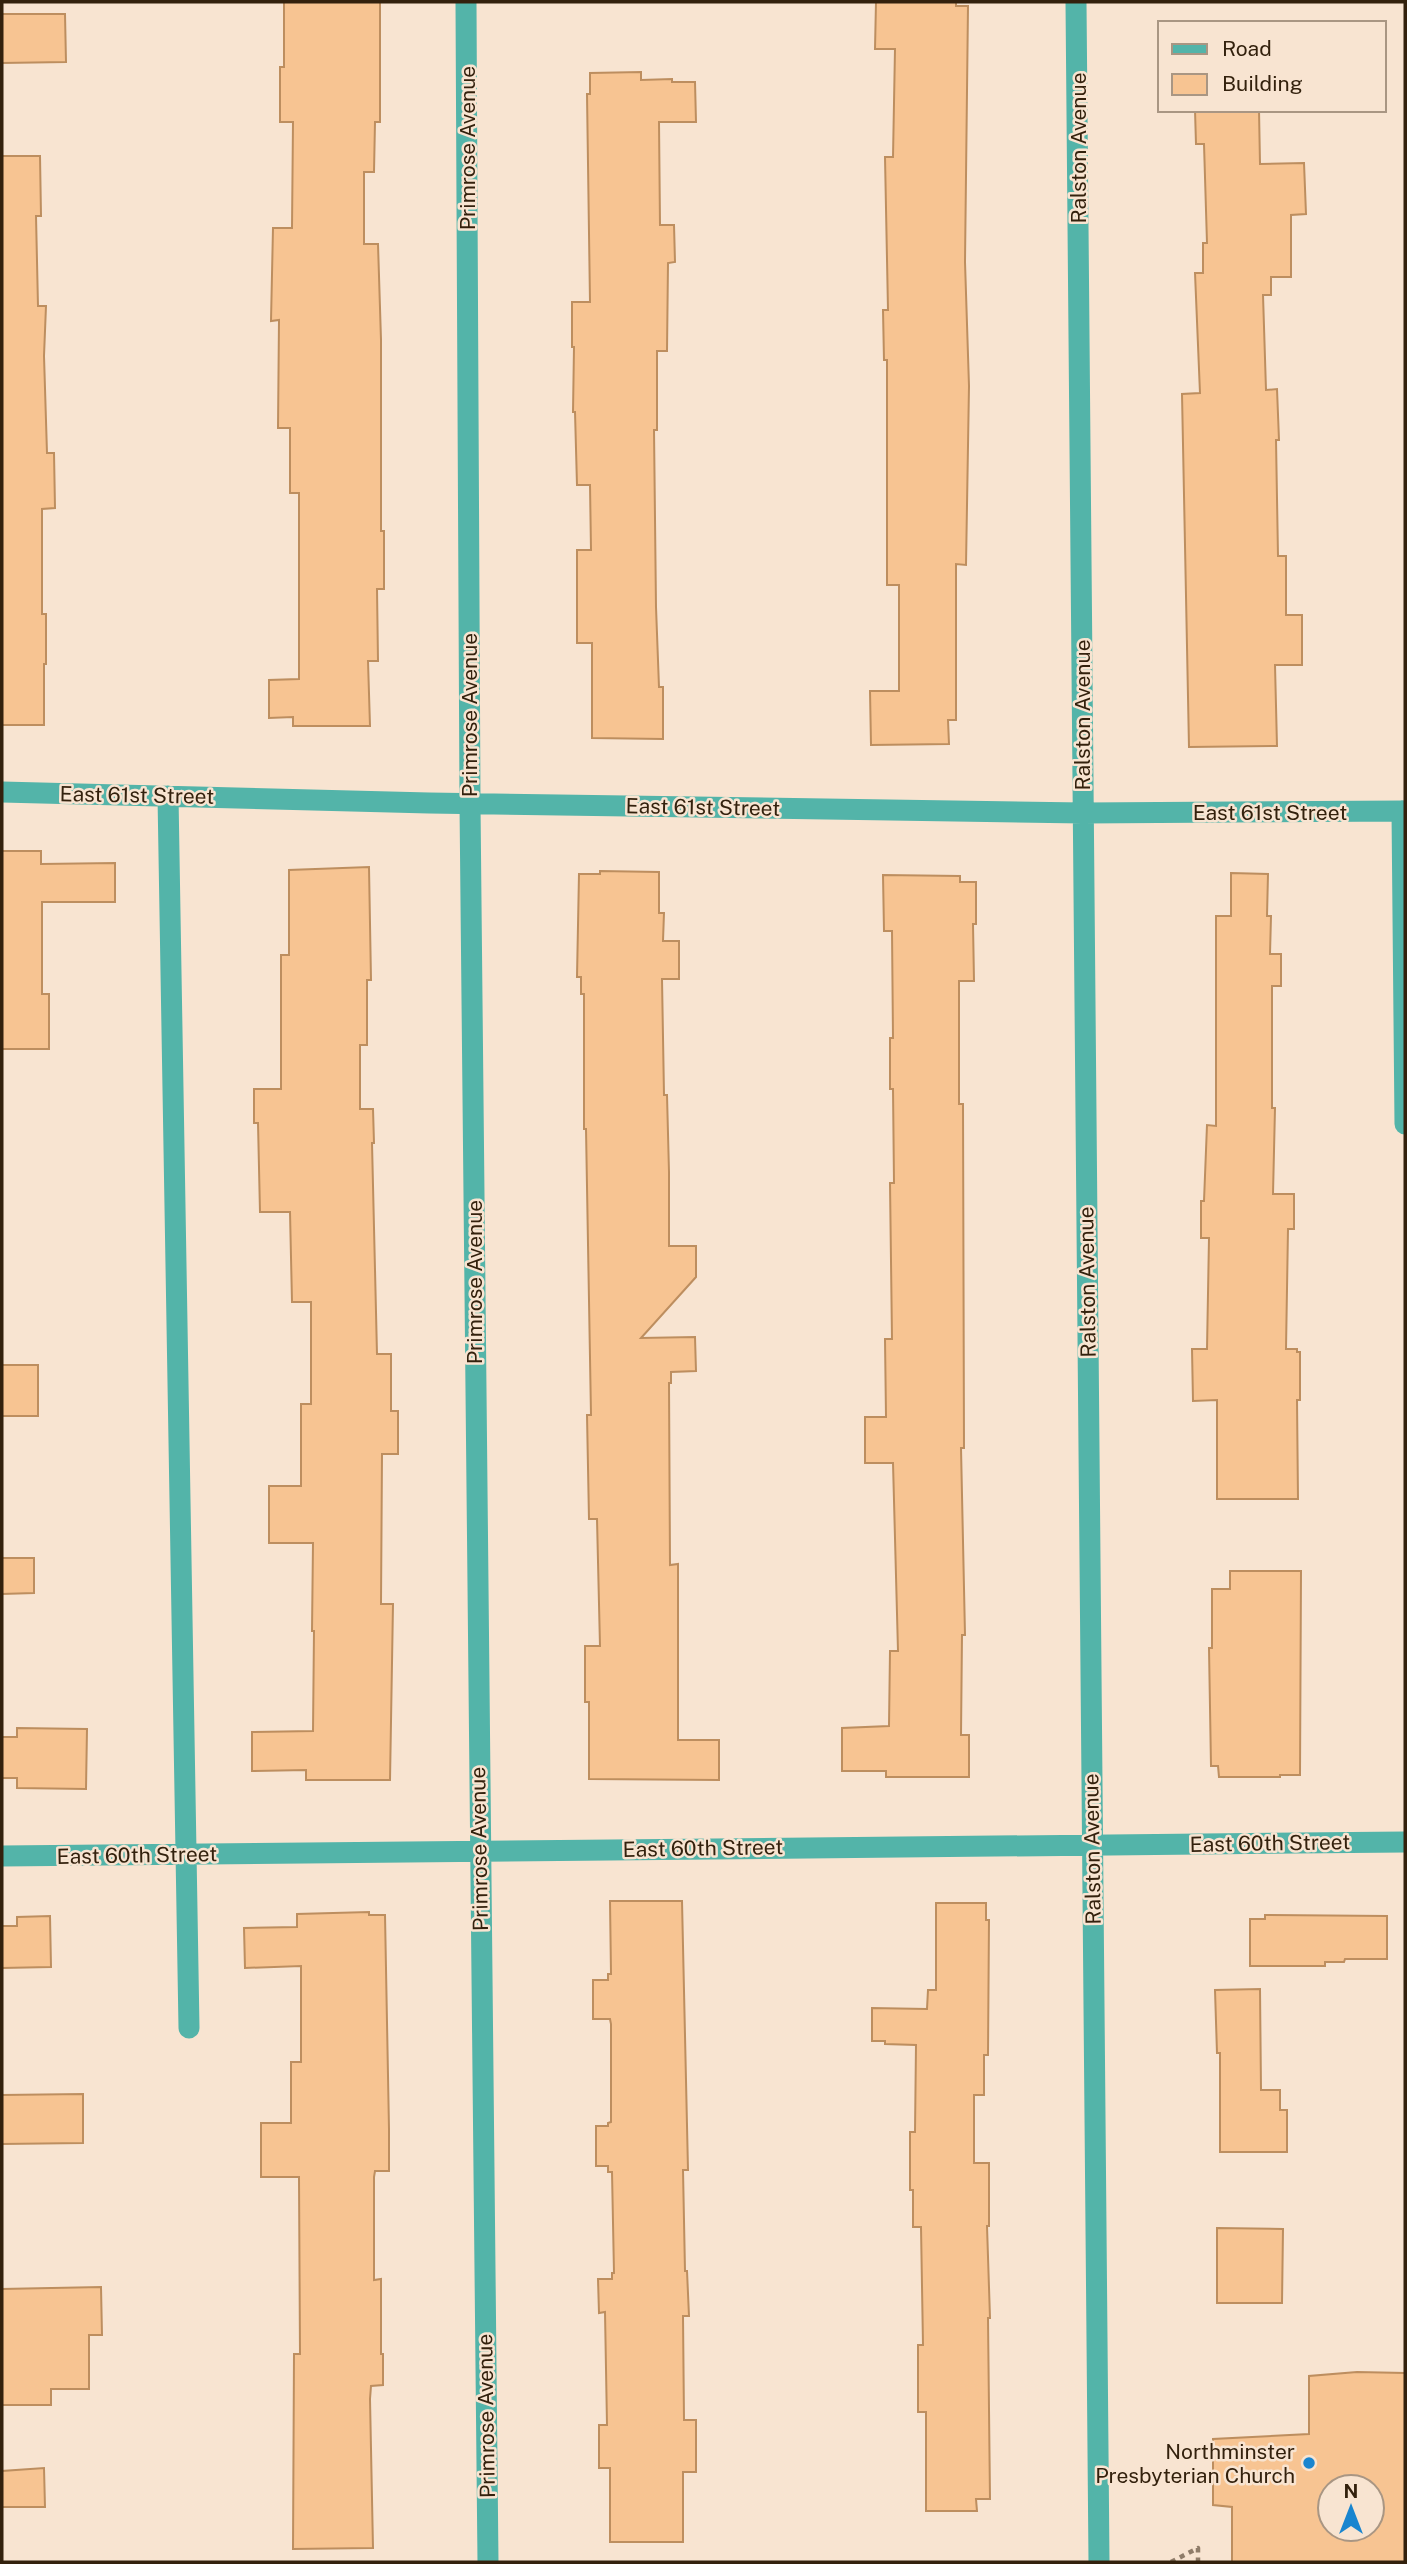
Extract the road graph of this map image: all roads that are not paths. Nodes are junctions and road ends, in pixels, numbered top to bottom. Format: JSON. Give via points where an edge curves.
{"nodes":[{"id":1,"x":466,"y":2,"type":"edge"},
{"id":2,"x":1076,"y":2,"type":"edge"},
{"id":3,"x":2,"y":792,"type":"edge"},
{"id":4,"x":168,"y":796,"type":"junction"},
{"id":5,"x":470,"y":804,"type":"junction"},
{"id":6,"x":1404,"y":811,"type":"edge"},
{"id":7,"x":1083,"y":813,"type":"junction"},
{"id":8,"x":1405,"y":1124,"type":"edge"},
{"id":9,"x":1405,"y":1842,"type":"edge"},
{"id":10,"x":1092,"y":1844,"type":"junction"},
{"id":11,"x":479,"y":1851,"type":"junction"},
{"id":12,"x":187,"y":1854,"type":"junction"},
{"id":13,"x":2,"y":1856,"type":"edge"},
{"id":14,"x":189,"y":2028,"type":"dead end"},
{"id":15,"x":488,"y":2562,"type":"edge"},
{"id":16,"x":1099,"y":2562,"type":"edge"}],
"edges":[{"from":1,"to":5,"type":"street","name":"Primrose Avenue"},
{"from":2,"to":7,"type":"street","name":"Ralston Avenue"},
{"from":3,"to":4,"type":"street","name":"East 61st Street"},
{"from":4,"to":5,"type":"street","name":"East 61st Street"},
{"from":4,"to":12,"type":"street"},
{"from":5,"to":7,"type":"street","name":"East 61st Street"},
{"from":5,"to":11,"type":"street","name":"Primrose Avenue"},
{"from":6,"to":7,"type":"street","name":"East 61st Street"},
{"from":6,"to":8,"type":"street"},
{"from":7,"to":10,"type":"street","name":"Ralston Avenue"},
{"from":9,"to":10,"type":"street","name":"East 60th Street"},
{"from":10,"to":11,"type":"street","name":"East 60th Street"},
{"from":10,"to":16,"type":"street","name":"Ralston Avenue"},
{"from":11,"to":12,"type":"street","name":"East 60th Street"},
{"from":11,"to":15,"type":"street","name":"Primrose Avenue"},
{"from":12,"to":13,"type":"street","name":"East 60th Street"},
{"from":12,"to":14,"type":"street"}]}
